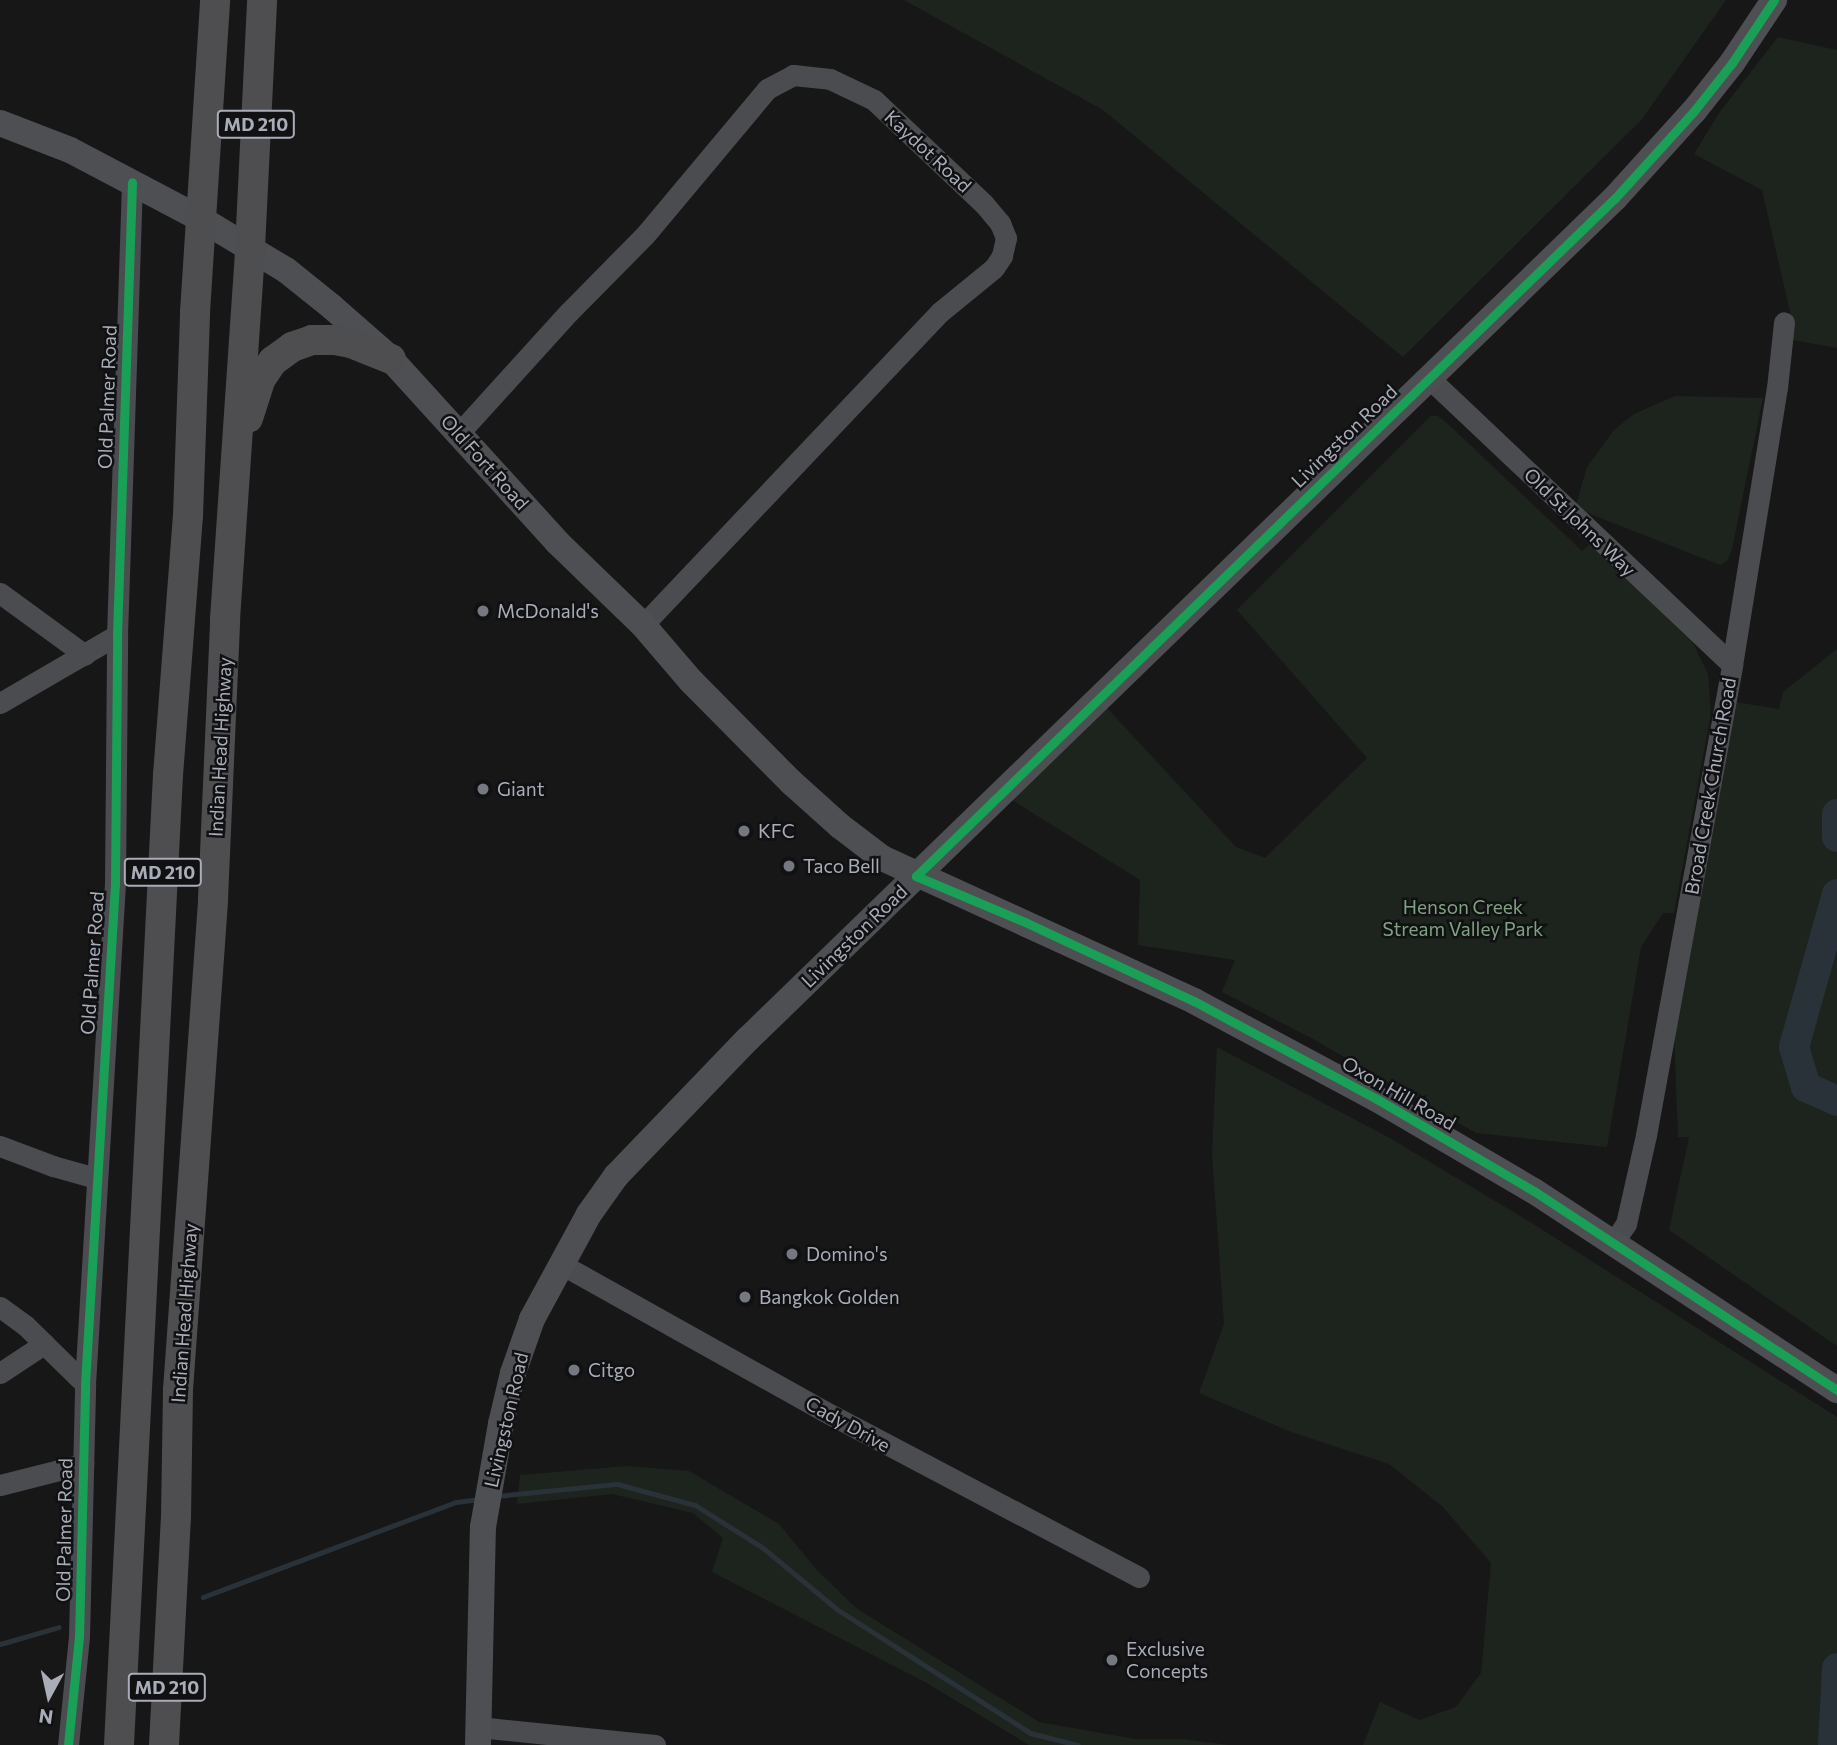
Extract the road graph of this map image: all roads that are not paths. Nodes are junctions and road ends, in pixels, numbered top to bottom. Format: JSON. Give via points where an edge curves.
{"nodes":[{"id":1,"x":215,"y":0,"type":"edge"},
{"id":2,"x":262,"y":0,"type":"edge"},
{"id":3,"x":1774,"y":0,"type":"edge"},
{"id":4,"x":0,"y":123,"type":"edge"},
{"id":5,"x":132,"y":182,"type":"junction"},
{"id":6,"x":201,"y":219,"type":"junction"},
{"id":7,"x":250,"y":247,"type":"junction"},
{"id":8,"x":1784,"y":322,"type":"dead end"},
{"id":9,"x":391,"y":359,"type":"junction"},
{"id":10,"x":1429,"y":378,"type":"junction"},
{"id":11,"x":460,"y":432,"type":"junction"},
{"id":12,"x":234,"y":491,"type":"junction"},
{"id":13,"x":0,"y":593,"type":"edge"},
{"id":14,"x":643,"y":625,"type":"junction"},
{"id":15,"x":117,"y":635,"type":"junction"},
{"id":16,"x":85,"y":655,"type":"junction"},
{"id":17,"x":1731,"y":665,"type":"junction"},
{"id":18,"x":0,"y":703,"type":"edge"},
{"id":19,"x":916,"y":876,"type":"junction"},
{"id":20,"x":0,"y":1146,"type":"edge"},
{"id":21,"x":96,"y":1178,"type":"junction"},
{"id":22,"x":1613,"y":1243,"type":"junction"},
{"id":23,"x":561,"y":1264,"type":"junction"},
{"id":24,"x":0,"y":1307,"type":"edge"},
{"id":25,"x":44,"y":1344,"type":"junction"},
{"id":26,"x":0,"y":1373,"type":"edge"},
{"id":27,"x":85,"y":1384,"type":"junction"},
{"id":28,"x":1837,"y":1390,"type":"edge"},
{"id":29,"x":83,"y":1464,"type":"junction"},
{"id":30,"x":0,"y":1485,"type":"edge"},
{"id":31,"x":1139,"y":1577,"type":"dead end"},
{"id":32,"x":478,"y":1736,"type":"edge"},
{"id":33,"x":68,"y":1745,"type":"edge"},
{"id":34,"x":119,"y":1745,"type":"edge"},
{"id":35,"x":164,"y":1745,"type":"edge"},
{"id":36,"x":655,"y":1745,"type":"edge"}],
"edges":[{"from":1,"to":6,"type":"highway","number":"MD 210"},
{"from":2,"to":7,"type":"highway","name":"Indian Head Highway","number":"MD 210"},
{"from":3,"to":10,"type":"main road","name":"Livingston Road","via":[[1732,63],[1664,145]]},
{"from":4,"to":5,"type":"main road","name":"Old Fort Road","via":[[70,150]]},
{"from":5,"to":6,"type":"main road","name":"Old Fort Road"},
{"from":5,"to":15,"type":"street","name":"Old Palmer Road"},
{"from":6,"to":7,"type":"main road","name":"Old Fort Road"},
{"from":6,"to":34,"type":"highway","number":"MD 210"},
{"from":7,"to":9,"type":"main road","name":"Old Fort Road","via":[[311,290]]},
{"from":7,"to":12,"type":"highway","name":"Indian Head Highway","number":"MD 210"},
{"from":8,"to":17,"type":"street","name":"Broad Creek Church Road"},
{"from":9,"to":11,"type":"main road","name":"Old Fort Road"},
{"from":9,"to":12,"type":"highway","via":[[351,342],[312,340],[273,361],[250,406]]},
{"from":10,"to":17,"type":"street","name":"Old St Johns Way"},
{"from":10,"to":19,"type":"main road","name":"Livingston Road"},
{"from":11,"to":14,"type":"main road","name":"Old Fort Road","via":[[557,542]]},
{"from":11,"to":14,"type":"street","name":"Kaydot Road","via":[[645,236],[767,89],[793,75],[831,79],[874,100],[984,204],[1006,238],[994,268],[940,312]]},
{"from":12,"to":35,"type":"highway","name":"Indian Head Highway","number":"MD 210","via":[[213,898],[178,1390],[177,1517]]},
{"from":13,"to":16,"type":"street"},
{"from":14,"to":19,"type":"main road","name":"Old Fort Road","via":[[791,782],[840,827]]},
{"from":15,"to":16,"type":"street"},
{"from":15,"to":21,"type":"street","name":"Old Palmer Road","via":[[115,884]]},
{"from":16,"to":18,"type":"street"},
{"from":17,"to":22,"type":"street","name":"Broad Creek Church Road","via":[[1646,1135],[1626,1224]]},
{"from":19,"to":22,"type":"main road","name":"Oxon Hill Road","via":[[1194,1001],[1377,1099]]},
{"from":19,"to":23,"type":"main road","name":"Livingston Road","via":[[640,1148],[589,1214]]},
{"from":20,"to":21,"type":"street"},
{"from":21,"to":27,"type":"street","name":"Old Palmer Road"},
{"from":22,"to":28,"type":"main road","name":"Oxon Hill Road"},
{"from":23,"to":31,"type":"street","name":"Cady Drive","via":[[824,1411]]},
{"from":23,"to":32,"type":"main road","name":"Livingston Road","via":[[532,1319],[513,1373],[492,1466],[485,1516]]},
{"from":24,"to":25,"type":"street"},
{"from":25,"to":26,"type":"street"},
{"from":25,"to":27,"type":"street"},
{"from":27,"to":29,"type":"street","name":"Old Palmer Road"},
{"from":29,"to":30,"type":"street"},
{"from":29,"to":33,"type":"street","name":"Old Palmer Road","via":[[79,1637]]},
{"from":32,"to":36,"type":"street"}]}
